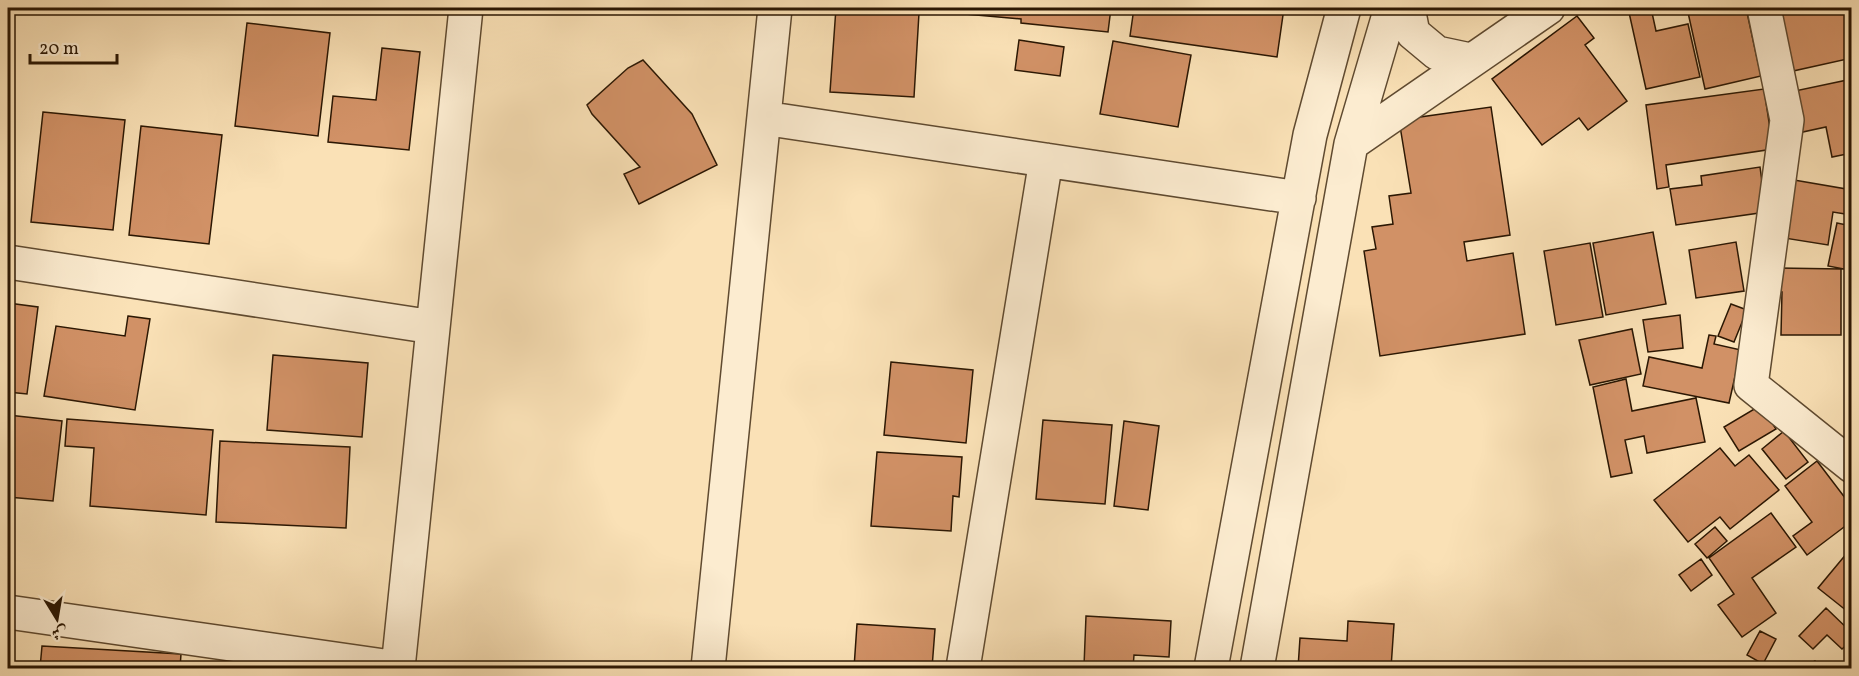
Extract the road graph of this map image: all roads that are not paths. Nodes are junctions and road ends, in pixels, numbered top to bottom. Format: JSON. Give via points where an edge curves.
{"nodes":[{"id":1,"x":466,"y":8,"type":"edge"},
{"id":2,"x":775,"y":8,"type":"edge"},
{"id":3,"x":1344,"y":8,"type":"edge"},
{"id":4,"x":1391,"y":8,"type":"edge"},
{"id":5,"x":1408,"y":8,"type":"edge"},
{"id":6,"x":1548,"y":8,"type":"edge"},
{"id":7,"x":1764,"y":8,"type":"edge"},
{"id":8,"x":1470,"y":60,"type":"junction"},
{"id":9,"x":764,"y":118,"type":"junction"},
{"id":10,"x":1351,"y":144,"type":"junction"},
{"id":11,"x":1046,"y":160,"type":"junction"},
{"id":12,"x":1299,"y":198,"type":"junction"},
{"id":13,"x":8,"y":262,"type":"edge"},
{"id":14,"x":433,"y":327,"type":"junction"},
{"id":15,"x":1851,"y":466,"type":"edge"},
{"id":16,"x":8,"y":612,"type":"edge"},
{"id":17,"x":398,"y":669,"type":"edge"},
{"id":18,"x":708,"y":669,"type":"edge"},
{"id":19,"x":963,"y":669,"type":"edge"},
{"id":20,"x":1210,"y":669,"type":"edge"},
{"id":21,"x":1257,"y":669,"type":"edge"}],
"edges":[{"from":1,"to":14,"type":"street"},
{"from":2,"to":9,"type":"street"},
{"from":3,"to":12,"type":"street","via":[[1310,135]]},
{"from":4,"to":10,"type":"street"},
{"from":5,"to":8,"type":"street","via":[[1413,33],[1437,53]]},
{"from":6,"to":8,"type":"street"},
{"from":7,"to":15,"type":"street","via":[[1787,120],[1752,385]]},
{"from":8,"to":10,"type":"street"},
{"from":9,"to":11,"type":"street"},
{"from":9,"to":18,"type":"street"},
{"from":10,"to":21,"type":"street"},
{"from":11,"to":12,"type":"street"},
{"from":11,"to":19,"type":"street"},
{"from":12,"to":20,"type":"street"},
{"from":13,"to":14,"type":"street"},
{"from":14,"to":17,"type":"street"},
{"from":16,"to":17,"type":"street"}]}
